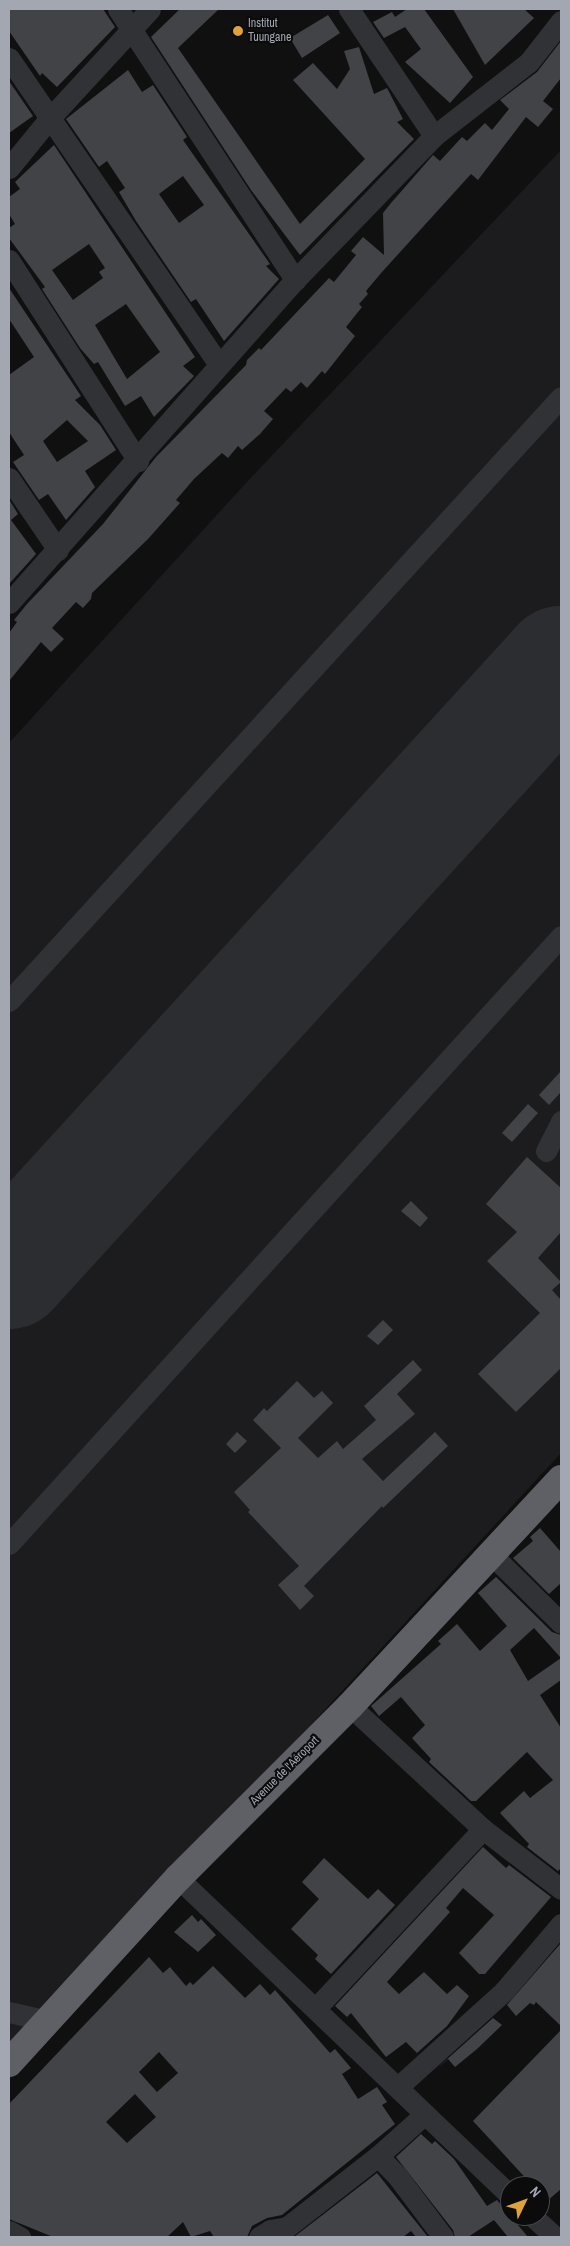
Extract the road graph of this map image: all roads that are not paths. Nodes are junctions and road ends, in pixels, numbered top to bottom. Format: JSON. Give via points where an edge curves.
{"nodes":[{"id":1,"x":118,"y":9,"type":"edge"},
{"id":2,"x":150,"y":9,"type":"edge"},
{"id":3,"x":356,"y":11,"type":"edge"},
{"id":4,"x":561,"y":21,"type":"edge"},
{"id":5,"x":131,"y":28,"type":"junction"},
{"id":6,"x":9,"y":58,"type":"edge"},
{"id":7,"x":49,"y":119,"type":"junction"},
{"id":8,"x":434,"y":136,"type":"junction"},
{"id":9,"x":9,"y":168,"type":"edge"},
{"id":10,"x":9,"y":260,"type":"edge"},
{"id":11,"x":295,"y":280,"type":"junction"},
{"id":12,"x":219,"y":365,"type":"junction"},
{"id":13,"x":561,"y":397,"type":"edge"},
{"id":14,"x":138,"y":461,"type":"junction"},
{"id":15,"x":9,"y":478,"type":"edge"},
{"id":16,"x":58,"y":550,"type":"junction"},
{"id":17,"x":9,"y":603,"type":"edge"},
{"id":18,"x":561,"y":936,"type":"edge"},
{"id":19,"x":9,"y":1001,"type":"edge"},
{"id":20,"x":561,"y":1121,"type":"edge"},
{"id":21,"x":546,"y":1151,"type":"dead end"},
{"id":22,"x":561,"y":1479,"type":"edge"},
{"id":23,"x":9,"y":1544,"type":"edge"},
{"id":24,"x":491,"y":1554,"type":"junction"},
{"id":25,"x":561,"y":1623,"type":"edge"},
{"id":26,"x":350,"y":1706,"type":"junction"},
{"id":27,"x":483,"y":1829,"type":"junction"},
{"id":28,"x":178,"y":1878,"type":"junction"},
{"id":29,"x":561,"y":1889,"type":"edge"},
{"id":30,"x":561,"y":1924,"type":"edge"},
{"id":31,"x":316,"y":2008,"type":"junction"},
{"id":32,"x":9,"y":2012,"type":"edge"},
{"id":33,"x":48,"y":2021,"type":"junction"},
{"id":34,"x":9,"y":2063,"type":"edge"},
{"id":35,"x":399,"y":2086,"type":"junction"},
{"id":36,"x":425,"y":2114,"type":"junction"},
{"id":37,"x":378,"y":2156,"type":"junction"},
{"id":38,"x":500,"y":2185,"type":"edge"},
{"id":39,"x":543,"y":2226,"type":"edge"},
{"id":40,"x":9,"y":2231,"type":"edge"},
{"id":41,"x":20,"y":2237,"type":"edge"},
{"id":42,"x":259,"y":2237,"type":"edge"},
{"id":43,"x":443,"y":2237,"type":"edge"},
{"id":44,"x":555,"y":2237,"type":"edge"}],
"edges":[{"from":1,"to":5,"type":"street"},
{"from":2,"to":5,"type":"street"},
{"from":3,"to":8,"type":"street"},
{"from":4,"to":8,"type":"street","via":[[529,62]]},
{"from":5,"to":7,"type":"street"},
{"from":5,"to":11,"type":"street"},
{"from":6,"to":7,"type":"street"},
{"from":7,"to":9,"type":"street"},
{"from":7,"to":12,"type":"street"},
{"from":8,"to":11,"type":"street"},
{"from":10,"to":14,"type":"street"},
{"from":11,"to":12,"type":"street"},
{"from":12,"to":14,"type":"street"},
{"from":13,"to":19,"type":"street"},
{"from":14,"to":16,"type":"street"},
{"from":15,"to":16,"type":"street"},
{"from":16,"to":17,"type":"street"},
{"from":18,"to":23,"type":"street"},
{"from":20,"to":21,"type":"street"},
{"from":22,"to":24,"type":"highway","name":"Avenue de l'Aéroport"},
{"from":24,"to":25,"type":"street"},
{"from":24,"to":26,"type":"highway","name":"Avenue de l'Aéroport"},
{"from":26,"to":27,"type":"street"},
{"from":26,"to":28,"type":"highway","name":"Avenue de l'Aéroport"},
{"from":27,"to":29,"type":"street"},
{"from":27,"to":31,"type":"street"},
{"from":28,"to":31,"type":"street"},
{"from":28,"to":33,"type":"highway","name":"Avenue de l'Aéroport"},
{"from":30,"to":35,"type":"street","via":[[504,1991]]},
{"from":31,"to":35,"type":"street"},
{"from":32,"to":33,"type":"street"},
{"from":33,"to":34,"type":"highway","name":"Avenue de l'Aéroport"},
{"from":35,"to":36,"type":"street"},
{"from":36,"to":37,"type":"street"},
{"from":36,"to":38,"type":"street"},
{"from":37,"to":42,"type":"street","via":[[287,2227],[270,2230]]},
{"from":37,"to":43,"type":"street"},
{"from":39,"to":44,"type":"street"},
{"from":40,"to":41,"type":"street"}]}
